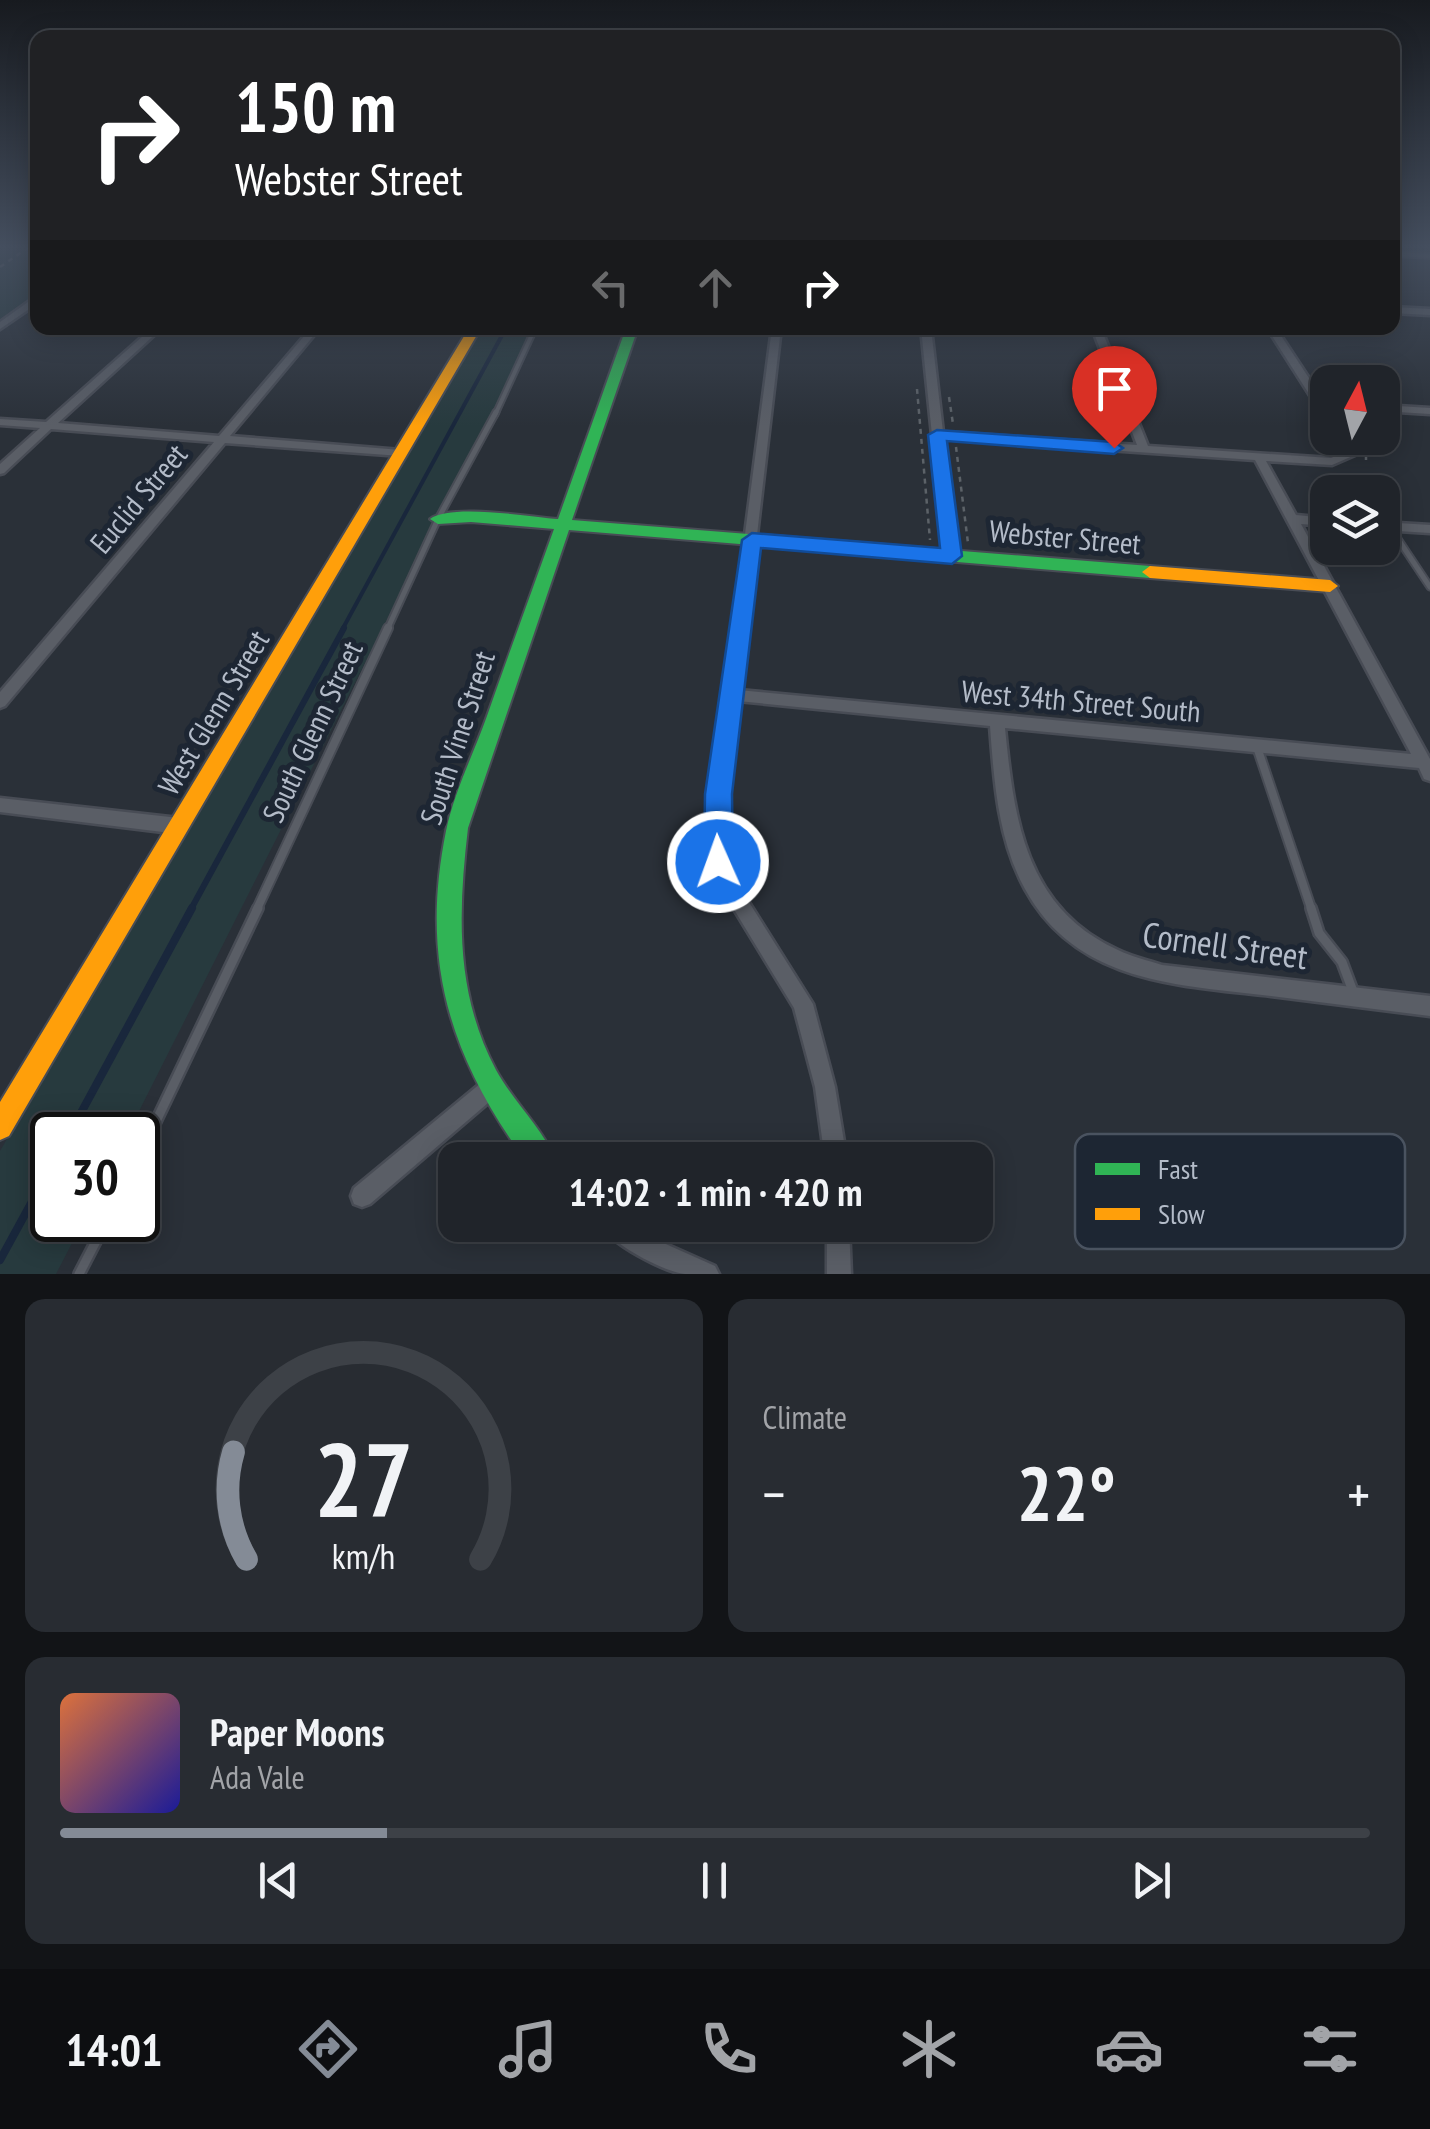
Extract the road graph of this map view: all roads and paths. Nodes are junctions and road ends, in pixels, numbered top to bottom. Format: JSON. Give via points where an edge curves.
{"nodes":[{"id":1,"x":27,"y":306,"type":"edge"},
{"id":2,"x":1400,"y":310,"type":"edge"},
{"id":3,"x":1430,"y":312,"type":"edge"},
{"id":4,"x":0,"y":326,"type":"edge"},
{"id":5,"x":149,"y":335,"type":"edge"},
{"id":6,"x":310,"y":335,"type":"edge"},
{"id":7,"x":471,"y":335,"type":"edge"},
{"id":8,"x":532,"y":335,"type":"edge"},
{"id":9,"x":630,"y":335,"type":"edge"},
{"id":10,"x":775,"y":335,"type":"edge"},
{"id":11,"x":927,"y":335,"type":"edge"},
{"id":12,"x":1100,"y":335,"type":"edge"},
{"id":13,"x":1275,"y":335,"type":"edge"},
{"id":14,"x":1310,"y":384,"type":"edge"},
{"id":15,"x":1400,"y":409,"type":"edge"},
{"id":16,"x":1430,"y":411,"type":"edge"},
{"id":17,"x":0,"y":422,"type":"edge"},
{"id":18,"x":49,"y":426,"type":"junction"},
{"id":19,"x":937,"y":435,"type":"junction"},
{"id":20,"x":222,"y":439,"type":"junction"},
{"id":21,"x":1144,"y":450,"type":"junction"},
{"id":22,"x":401,"y":453,"type":"junction"},
{"id":23,"x":1347,"y":455,"type":"edge"},
{"id":24,"x":1366,"y":455,"type":"edge"},
{"id":25,"x":1259,"y":458,"type":"junction"},
{"id":26,"x":1366,"y":460,"type":"dead end"},
{"id":27,"x":0,"y":470,"type":"edge"},
{"id":28,"x":438,"y":519,"type":"junction"},
{"id":29,"x":1293,"y":519,"type":"junction"},
{"id":30,"x":1310,"y":520,"type":"edge"},
{"id":31,"x":564,"y":525,"type":"junction"},
{"id":32,"x":1400,"y":527,"type":"edge"},
{"id":33,"x":1430,"y":529,"type":"edge"},
{"id":34,"x":752,"y":540,"type":"junction"},
{"id":35,"x":1400,"y":545,"type":"edge"},
{"id":36,"x":952,"y":556,"type":"junction"},
{"id":37,"x":1330,"y":586,"type":"junction"},
{"id":38,"x":1430,"y":587,"type":"edge"},
{"id":39,"x":734,"y":695,"type":"junction"},
{"id":40,"x":0,"y":702,"type":"edge"},
{"id":41,"x":996,"y":721,"type":"junction"},
{"id":42,"x":1256,"y":746,"type":"junction"},
{"id":43,"x":1427,"y":768,"type":"edge"},
{"id":44,"x":0,"y":806,"type":"edge"},
{"id":45,"x":179,"y":826,"type":"junction"},
{"id":46,"x":1356,"y":997,"type":"junction"},
{"id":47,"x":1430,"y":1006,"type":"edge"},
{"id":48,"x":488,"y":1090,"type":"junction"},
{"id":49,"x":160,"y":1113,"type":"edge"},
{"id":50,"x":0,"y":1127,"type":"edge"},
{"id":51,"x":528,"y":1142,"type":"edge"},
{"id":52,"x":833,"y":1142,"type":"edge"},
{"id":53,"x":362,"y":1196,"type":"dead end"},
{"id":54,"x":96,"y":1242,"type":"edge"},
{"id":55,"x":634,"y":1242,"type":"edge"},
{"id":56,"x":838,"y":1242,"type":"edge"},
{"id":57,"x":80,"y":1274,"type":"edge"},
{"id":58,"x":707,"y":1274,"type":"edge"},
{"id":59,"x":839,"y":1274,"type":"edge"}],
"edges":[{"from":1,"to":4,"type":"street"},
{"from":2,"to":3,"type":"street"},
{"from":5,"to":18,"type":"street"},
{"from":6,"to":20,"type":"street","name":"Euclid Street"},
{"from":7,"to":22,"type":"street","name":"West Glenn Street"},
{"from":8,"to":28,"type":"lane","name":"South Glenn Street"},
{"from":9,"to":31,"type":"street","name":"South Vine Street"},
{"from":10,"to":34,"type":"street"},
{"from":11,"to":19,"type":"street"},
{"from":12,"to":21,"type":"street"},
{"from":13,"to":14,"type":"street"},
{"from":15,"to":16,"type":"street"},
{"from":17,"to":18,"type":"street"},
{"from":18,"to":20,"type":"street"},
{"from":18,"to":27,"type":"street"},
{"from":19,"to":21,"type":"street"},
{"from":19,"to":36,"type":"street"},
{"from":20,"to":22,"type":"street"},
{"from":20,"to":40,"type":"street","name":"Euclid Street"},
{"from":21,"to":25,"type":"street"},
{"from":22,"to":45,"type":"street","name":"West Glenn Street"},
{"from":23,"to":25,"type":"street","via":[[1332,462]]},
{"from":24,"to":26,"type":"path"},
{"from":25,"to":29,"type":"street"},
{"from":28,"to":31,"type":"street","name":"Webster Street"},
{"from":28,"to":49,"type":"lane","name":"South Glenn Street"},
{"from":29,"to":30,"type":"street"},
{"from":29,"to":37,"type":"street"},
{"from":31,"to":34,"type":"street","name":"Webster Street"},
{"from":31,"to":48,"type":"street","name":"South Vine Street","via":[[457,828],[451,865],[450,985],[466,1046]]},
{"from":32,"to":33,"type":"street"},
{"from":34,"to":36,"type":"street","name":"Webster Street"},
{"from":34,"to":39,"type":"street"},
{"from":35,"to":38,"type":"lane"},
{"from":36,"to":37,"type":"street","name":"Webster Street"},
{"from":37,"to":43,"type":"street"},
{"from":39,"to":41,"type":"street","name":"West 34th Street South"},
{"from":39,"to":52,"type":"street","via":[[717,812],[718,862],[802,1004]]},
{"from":41,"to":42,"type":"street","name":"West 34th Street South"},
{"from":41,"to":46,"type":"street","name":"Cornell Street","via":[[1022,870],[1042,905],[1084,942],[1110,959],[1162,974]]},
{"from":42,"to":43,"type":"street","name":"West 34th Street South"},
{"from":42,"to":46,"type":"lane","via":[[1319,933],[1342,962]]},
{"from":44,"to":45,"type":"street"},
{"from":45,"to":50,"type":"street","name":"West Glenn Street"},
{"from":46,"to":47,"type":"street","name":"Cornell Street"},
{"from":48,"to":51,"type":"street","name":"South Vine Street"},
{"from":48,"to":53,"type":"street"},
{"from":54,"to":57,"type":"lane"},
{"from":55,"to":58,"type":"street"},
{"from":56,"to":59,"type":"street"}]}
